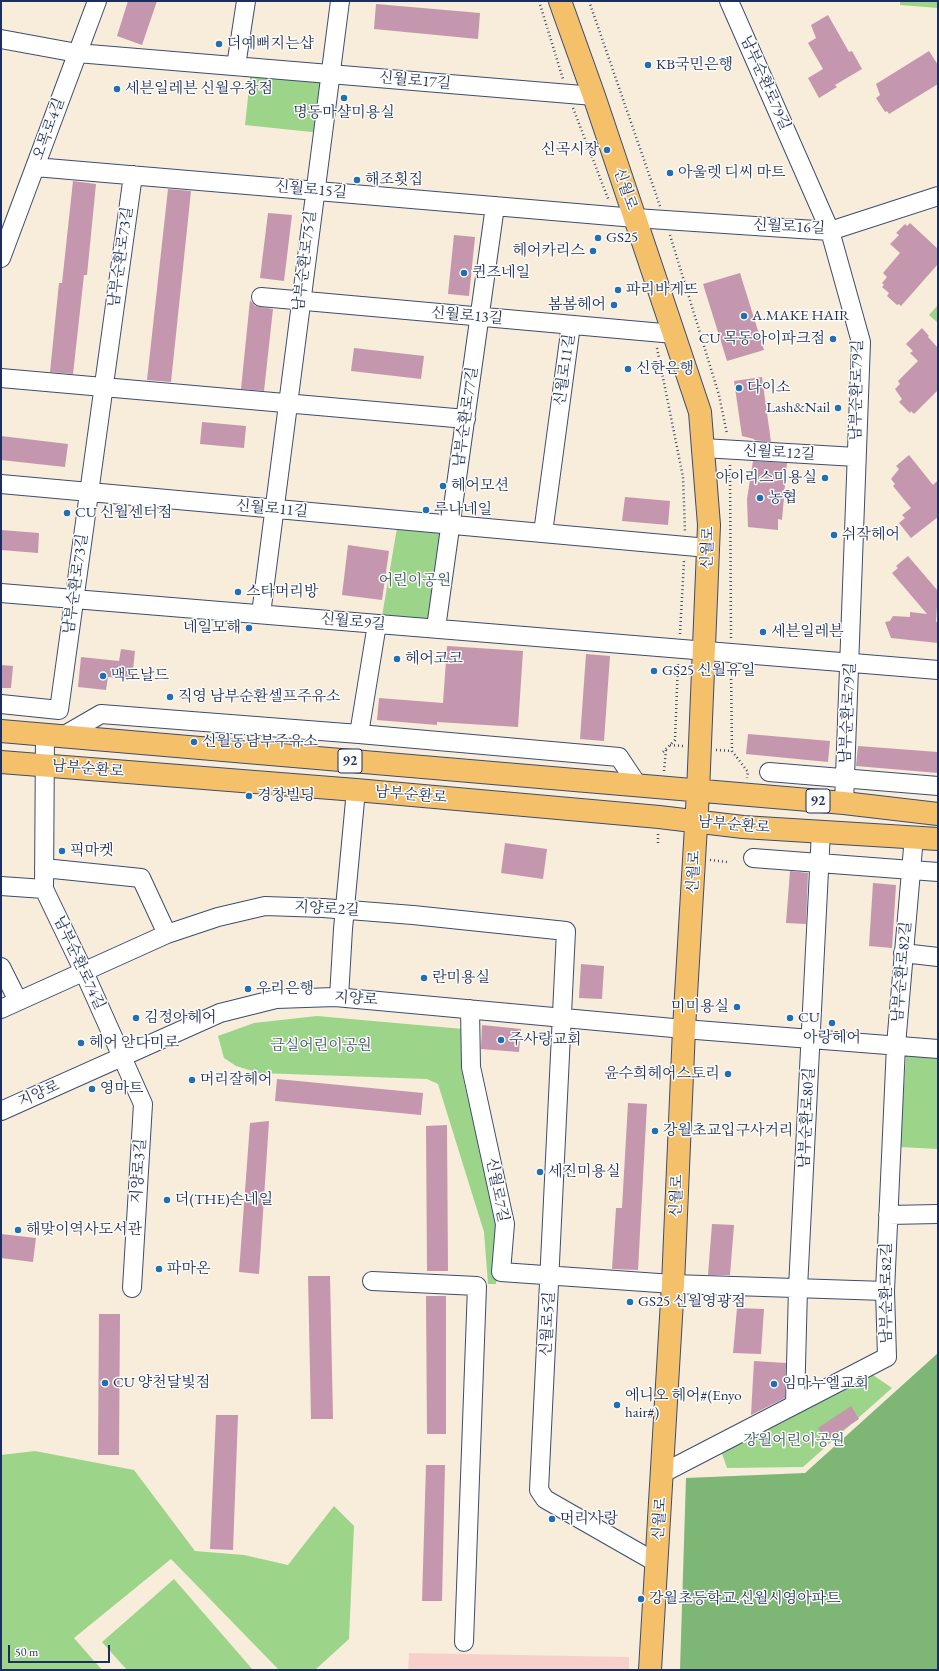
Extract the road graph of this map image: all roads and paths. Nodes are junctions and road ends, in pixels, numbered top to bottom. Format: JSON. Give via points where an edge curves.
{"nodes":[{"id":1,"x":97,"y":1,"type":"edge"},
{"id":2,"x":246,"y":1,"type":"edge"},
{"id":3,"x":340,"y":1,"type":"edge"},
{"id":4,"x":539,"y":1,"type":"edge"},
{"id":5,"x":560,"y":1,"type":"edge"},
{"id":6,"x":729,"y":1,"type":"edge"},
{"id":7,"x":1,"y":39,"type":"edge"},
{"id":8,"x":77,"y":53,"type":"junction"},
{"id":9,"x":236,"y":66,"type":"junction"},
{"id":10,"x":331,"y":74,"type":"junction"},
{"id":11,"x":568,"y":95,"type":"junction"},
{"id":12,"x":594,"y":96,"type":"junction"},
{"id":13,"x":35,"y":167,"type":"junction"},
{"id":14,"x":133,"y":175,"type":"junction"},
{"id":15,"x":314,"y":190,"type":"junction"},
{"id":16,"x":938,"y":196,"type":"edge"},
{"id":17,"x":495,"y":206,"type":"junction"},
{"id":18,"x":625,"y":217,"type":"junction"},
{"id":19,"x":830,"y":230,"type":"junction"},
{"id":20,"x":1,"y":258,"type":"edge"},
{"id":21,"x":261,"y":297,"type":"dead end"},
{"id":22,"x":301,"y":300,"type":"junction"},
{"id":23,"x":480,"y":318,"type":"junction"},
{"id":24,"x":571,"y":325,"type":"junction"},
{"id":25,"x":664,"y":333,"type":"junction"},
{"id":26,"x":1,"y":378,"type":"edge"},
{"id":27,"x":103,"y":386,"type":"junction"},
{"id":28,"x":287,"y":403,"type":"junction"},
{"id":29,"x":466,"y":419,"type":"junction"},
{"id":30,"x":703,"y":448,"type":"junction"},
{"id":31,"x":856,"y":457,"type":"junction"},
{"id":32,"x":1,"y":484,"type":"edge"},
{"id":33,"x":88,"y":492,"type":"junction"},
{"id":34,"x":274,"y":509,"type":"junction"},
{"id":35,"x":452,"y":525,"type":"junction"},
{"id":36,"x":543,"y":533,"type":"junction"},
{"id":37,"x":685,"y":546,"type":"junction"},
{"id":38,"x":708,"y":548,"type":"junction"},
{"id":39,"x":1,"y":593,"type":"edge"},
{"id":40,"x":75,"y":599,"type":"junction"},
{"id":41,"x":262,"y":614,"type":"junction"},
{"id":42,"x":377,"y":624,"type":"junction"},
{"id":43,"x":436,"y":628,"type":"junction"},
{"id":44,"x":679,"y":648,"type":"junction"},
{"id":45,"x":704,"y":650,"type":"junction"},
{"id":46,"x":850,"y":662,"type":"junction"},
{"id":47,"x":938,"y":670,"type":"edge"},
{"id":48,"x":1,"y":704,"type":"edge"},
{"id":49,"x":1,"y":731,"type":"edge"},
{"id":50,"x":359,"y":734,"type":"junction"},
{"id":51,"x":54,"y":735,"type":"junction"},
{"id":52,"x":663,"y":752,"type":"dead end"},
{"id":53,"x":1,"y":762,"type":"edge"},
{"id":54,"x":45,"y":765,"type":"junction"},
{"id":55,"x":769,"y":772,"type":"dead end"},
{"id":56,"x":845,"y":778,"type":"junction"},
{"id":57,"x":938,"y":786,"type":"edge"},
{"id":58,"x":639,"y":787,"type":"junction"},
{"id":59,"x":356,"y":790,"type":"junction"},
{"id":60,"x":698,"y":792,"type":"junction"},
{"id":61,"x":844,"y":803,"type":"junction"},
{"id":62,"x":938,"y":814,"type":"edge"},
{"id":63,"x":697,"y":822,"type":"junction"},
{"id":64,"x":821,"y":831,"type":"junction"},
{"id":65,"x":938,"y":839,"type":"edge"},
{"id":66,"x":913,"y":848,"type":"junction"},
{"id":67,"x":938,"y":851,"type":"edge"},
{"id":68,"x":753,"y":858,"type":"dead end"},
{"id":69,"x":820,"y":863,"type":"junction"},
{"id":70,"x":44,"y":868,"type":"junction"},
{"id":71,"x":911,"y":870,"type":"junction"},
{"id":72,"x":938,"y":872,"type":"edge"},
{"id":73,"x":1,"y":886,"type":"edge"},
{"id":74,"x":44,"y":889,"type":"junction"},
{"id":75,"x":345,"y":909,"type":"junction"},
{"id":76,"x":167,"y":934,"type":"junction"},
{"id":77,"x":903,"y":953,"type":"junction"},
{"id":78,"x":938,"y":957,"type":"edge"},
{"id":79,"x":1,"y":967,"type":"edge"},
{"id":80,"x":84,"y":972,"type":"junction"},
{"id":81,"x":339,"y":997,"type":"junction"},
{"id":82,"x":18,"y":1001,"type":"junction"},
{"id":83,"x":1,"y":1009,"type":"edge"},
{"id":84,"x":470,"y":1010,"type":"junction"},
{"id":85,"x":561,"y":1018,"type":"junction"},
{"id":86,"x":684,"y":1030,"type":"junction"},
{"id":87,"x":810,"y":1039,"type":"junction"},
{"id":88,"x":896,"y":1046,"type":"junction"},
{"id":89,"x":938,"y":1049,"type":"edge"},
{"id":90,"x":122,"y":1057,"type":"junction"},
{"id":91,"x":1,"y":1111,"type":"edge"},
{"id":92,"x":938,"y":1214,"type":"edge"},
{"id":93,"x":888,"y":1215,"type":"junction"},
{"id":94,"x":550,"y":1274,"type":"junction"},
{"id":95,"x":372,"y":1281,"type":"dead end"},
{"id":96,"x":673,"y":1284,"type":"junction"},
{"id":97,"x":132,"y":1288,"type":"dead end"},
{"id":98,"x":798,"y":1288,"type":"junction"},
{"id":99,"x":885,"y":1291,"type":"junction"},
{"id":100,"x":795,"y":1404,"type":"junction"},
{"id":101,"x":663,"y":1473,"type":"junction"},
{"id":102,"x":657,"y":1563,"type":"junction"},
{"id":103,"x":464,"y":1642,"type":"dead end"},
{"id":104,"x":650,"y":1670,"type":"edge"}],
"edges":[{"from":1,"to":8,"type":"street","name":"오목로4길"},
{"from":2,"to":9,"type":"street"},
{"from":3,"to":10,"type":"street","name":"남부순환로75길"},
{"from":4,"to":11,"type":"path"},
{"from":5,"to":12,"type":"main road","name":"신월로"},
{"from":6,"to":19,"type":"street","name":"남부순환로79길"},
{"from":7,"to":8,"type":"street","name":"신월로17길"},
{"from":8,"to":9,"type":"street","name":"신월로17길"},
{"from":8,"to":13,"type":"street","name":"오목로4길"},
{"from":9,"to":10,"type":"street","name":"신월로17길"},
{"from":10,"to":11,"type":"street","name":"신월로17길"},
{"from":10,"to":15,"type":"street","name":"남부순환로75길"},
{"from":11,"to":12,"type":"street","name":"신월로17길"},
{"from":11,"to":18,"type":"path"},
{"from":12,"to":18,"type":"main road","name":"신월로"},
{"from":13,"to":14,"type":"street","name":"신월로15길"},
{"from":13,"to":20,"type":"street","name":"오목로4길"},
{"from":14,"to":15,"type":"street","name":"신월로15길"},
{"from":14,"to":27,"type":"street","name":"남부순환로73길"},
{"from":15,"to":17,"type":"street","name":"신월로15길"},
{"from":15,"to":22,"type":"street","name":"남부순환로75길"},
{"from":16,"to":19,"type":"street","name":"신월로16길"},
{"from":17,"to":18,"type":"street","name":"신월로15길"},
{"from":17,"to":23,"type":"street","name":"남부순환로77길"},
{"from":18,"to":19,"type":"street","name":"신월로16길"},
{"from":18,"to":25,"type":"main road","name":"신월로"},
{"from":19,"to":31,"type":"street","name":"남부순환로79길","via":[[861,342]]},
{"from":21,"to":22,"type":"street","name":"신월로13길"},
{"from":22,"to":23,"type":"street","name":"신월로13길"},
{"from":22,"to":28,"type":"street","name":"남부순환로75길"},
{"from":23,"to":24,"type":"street","name":"신월로13길"},
{"from":23,"to":29,"type":"street","name":"남부순환로77길"},
{"from":24,"to":25,"type":"street","name":"신월로13길"},
{"from":24,"to":36,"type":"street","name":"신월로11길"},
{"from":25,"to":30,"type":"main road","name":"신월로","via":[[700,412]]},
{"from":25,"to":37,"type":"path","via":[[683,477]]},
{"from":26,"to":27,"type":"street"},
{"from":27,"to":28,"type":"street"},
{"from":27,"to":33,"type":"street","name":"남부순환로73길"},
{"from":28,"to":29,"type":"street"},
{"from":28,"to":34,"type":"street","name":"남부순환로75길"},
{"from":29,"to":35,"type":"street","name":"남부순환로77길"},
{"from":30,"to":31,"type":"street","name":"신월로12길"},
{"from":30,"to":38,"type":"main road","name":"신월로","via":[[709,524]]},
{"from":31,"to":46,"type":"street","name":"남부순환로79길"},
{"from":32,"to":33,"type":"street","name":"신월로11길"},
{"from":33,"to":34,"type":"street","name":"신월로11길"},
{"from":33,"to":40,"type":"street","name":"남부순환로73길"},
{"from":34,"to":35,"type":"street","name":"신월로11길"},
{"from":34,"to":41,"type":"street","name":"남부순환로75길"},
{"from":35,"to":36,"type":"street","name":"신월로11길"},
{"from":35,"to":43,"type":"street","name":"남부순환로77길"},
{"from":36,"to":37,"type":"street","name":"신월로11길"},
{"from":37,"to":38,"type":"street","name":"신월로11길"},
{"from":37,"to":44,"type":"path"},
{"from":38,"to":45,"type":"main road","name":"신월로"},
{"from":39,"to":40,"type":"street","name":"신월로9길"},
{"from":40,"to":41,"type":"street","name":"신월로9길"},
{"from":40,"to":48,"type":"street","name":"남부순환로73길","via":[[59,710]]},
{"from":41,"to":42,"type":"street","name":"신월로9길"},
{"from":42,"to":43,"type":"street","name":"신월로9길"},
{"from":42,"to":50,"type":"street"},
{"from":43,"to":44,"type":"street","name":"신월로9길"},
{"from":44,"to":45,"type":"street","name":"신월로9길"},
{"from":44,"to":52,"type":"path","via":[[675,740]]},
{"from":45,"to":46,"type":"street","name":"신월로9길"},
{"from":45,"to":60,"type":"main road","name":"신월로"},
{"from":46,"to":47,"type":"street","name":"신월로9길"},
{"from":46,"to":56,"type":"street","name":"남부순환로79길"},
{"from":49,"to":51,"type":"main road","name":"남부순환로","number":"92"},
{"from":50,"to":51,"type":"street","name":"남부순환로","via":[[102,714]]},
{"from":50,"to":58,"type":"street","name":"남부순환로","via":[[619,757]]},
{"from":51,"to":54,"type":"street","name":"남부순환로74길"},
{"from":51,"to":58,"type":"main road","name":"남부순환로","number":"92"},
{"from":53,"to":54,"type":"main road","name":"남부순환로","number":"92"},
{"from":54,"to":59,"type":"main road","name":"남부순환로","number":"92"},
{"from":54,"to":70,"type":"street","name":"남부순환로74길"},
{"from":55,"to":56,"type":"street"},
{"from":56,"to":57,"type":"street"},
{"from":56,"to":61,"type":"street","name":"남부순환로79길"},
{"from":58,"to":60,"type":"main road","name":"남부순환로","number":"92"},
{"from":59,"to":63,"type":"main road","name":"남부순환로","number":"92"},
{"from":59,"to":75,"type":"street"},
{"from":60,"to":61,"type":"main road","name":"남부순환로","number":"92"},
{"from":60,"to":63,"type":"main road","name":"신월로"},
{"from":61,"to":62,"type":"main road","name":"남부순환로","number":"92"},
{"from":63,"to":64,"type":"main road","name":"남부순환로","number":"92"},
{"from":63,"to":86,"type":"main road","name":"신월로"},
{"from":64,"to":65,"type":"main road","name":"남부순환로","number":"92"},
{"from":64,"to":66,"type":"main road","name":"남부순환로"},
{"from":64,"to":69,"type":"street","name":"남부순환로80길"},
{"from":66,"to":67,"type":"main road","name":"남부순환로"},
{"from":66,"to":71,"type":"street","name":"남부순환로82길"},
{"from":68,"to":69,"type":"street","name":"남부순환로"},
{"from":69,"to":71,"type":"street","name":"남부순환로"},
{"from":69,"to":87,"type":"street","name":"남부순환로80길"},
{"from":70,"to":74,"type":"street","name":"남부순환로74길"},
{"from":70,"to":76,"type":"street","via":[[141,878]]},
{"from":71,"to":72,"type":"street","name":"남부순환로"},
{"from":71,"to":77,"type":"street","name":"남부순환로82길"},
{"from":73,"to":74,"type":"street"},
{"from":74,"to":80,"type":"street","name":"남부순환로74길"},
{"from":75,"to":76,"type":"street","name":"지양로2길","via":[[265,906],[218,916]]},
{"from":75,"to":81,"type":"street"},
{"from":75,"to":85,"type":"street","name":"지양로2길","via":[[566,931]]},
{"from":76,"to":80,"type":"street","name":"지양로2길"},
{"from":77,"to":78,"type":"street"},
{"from":77,"to":88,"type":"street","name":"남부순환로82길"},
{"from":79,"to":82,"type":"street"},
{"from":80,"to":82,"type":"street","name":"지양로2길"},
{"from":80,"to":90,"type":"street","name":"남부순환로74길"},
{"from":81,"to":84,"type":"street","name":"지양로"},
{"from":81,"to":90,"type":"street","name":"지양로","via":[[276,999],[220,1013]]},
{"from":82,"to":83,"type":"street","name":"지양로2길"},
{"from":84,"to":85,"type":"street","name":"지양로"},
{"from":84,"to":94,"type":"street","name":"신월로7길","via":[[471,1067],[505,1224],[501,1272]]},
{"from":85,"to":86,"type":"street","name":"지양로"},
{"from":85,"to":94,"type":"street","name":"신월로5길"},
{"from":86,"to":87,"type":"street","name":"지양로"},
{"from":86,"to":96,"type":"main road","name":"신월로"},
{"from":87,"to":88,"type":"street","name":"지양로"},
{"from":87,"to":98,"type":"street","name":"남부순환로80길"},
{"from":88,"to":89,"type":"street","name":"지양로"},
{"from":88,"to":93,"type":"street","name":"남부순환로82길"},
{"from":90,"to":91,"type":"street","name":"지양로"},
{"from":90,"to":97,"type":"street","name":"지양로3길","via":[[143,1104]]},
{"from":92,"to":93,"type":"street"},
{"from":93,"to":99,"type":"street","name":"남부순환로82길"},
{"from":94,"to":96,"type":"street","name":"신월로7길"},
{"from":94,"to":102,"type":"street","name":"신월로5길","via":[[539,1490],[545,1499]]},
{"from":95,"to":103,"type":"street","via":[[477,1286]]},
{"from":96,"to":98,"type":"street","name":"신월로7길"},
{"from":96,"to":101,"type":"main road","name":"신월로"},
{"from":98,"to":99,"type":"street","name":"신월로7길"},
{"from":98,"to":100,"type":"street","name":"남부순환로80길"},
{"from":99,"to":100,"type":"street","name":"남부순환로82길","via":[[887,1357]]},
{"from":100,"to":101,"type":"street","name":"남부순환로82길"},
{"from":101,"to":102,"type":"main road","name":"신월로"},
{"from":102,"to":104,"type":"main road","name":"신월로"}]}
